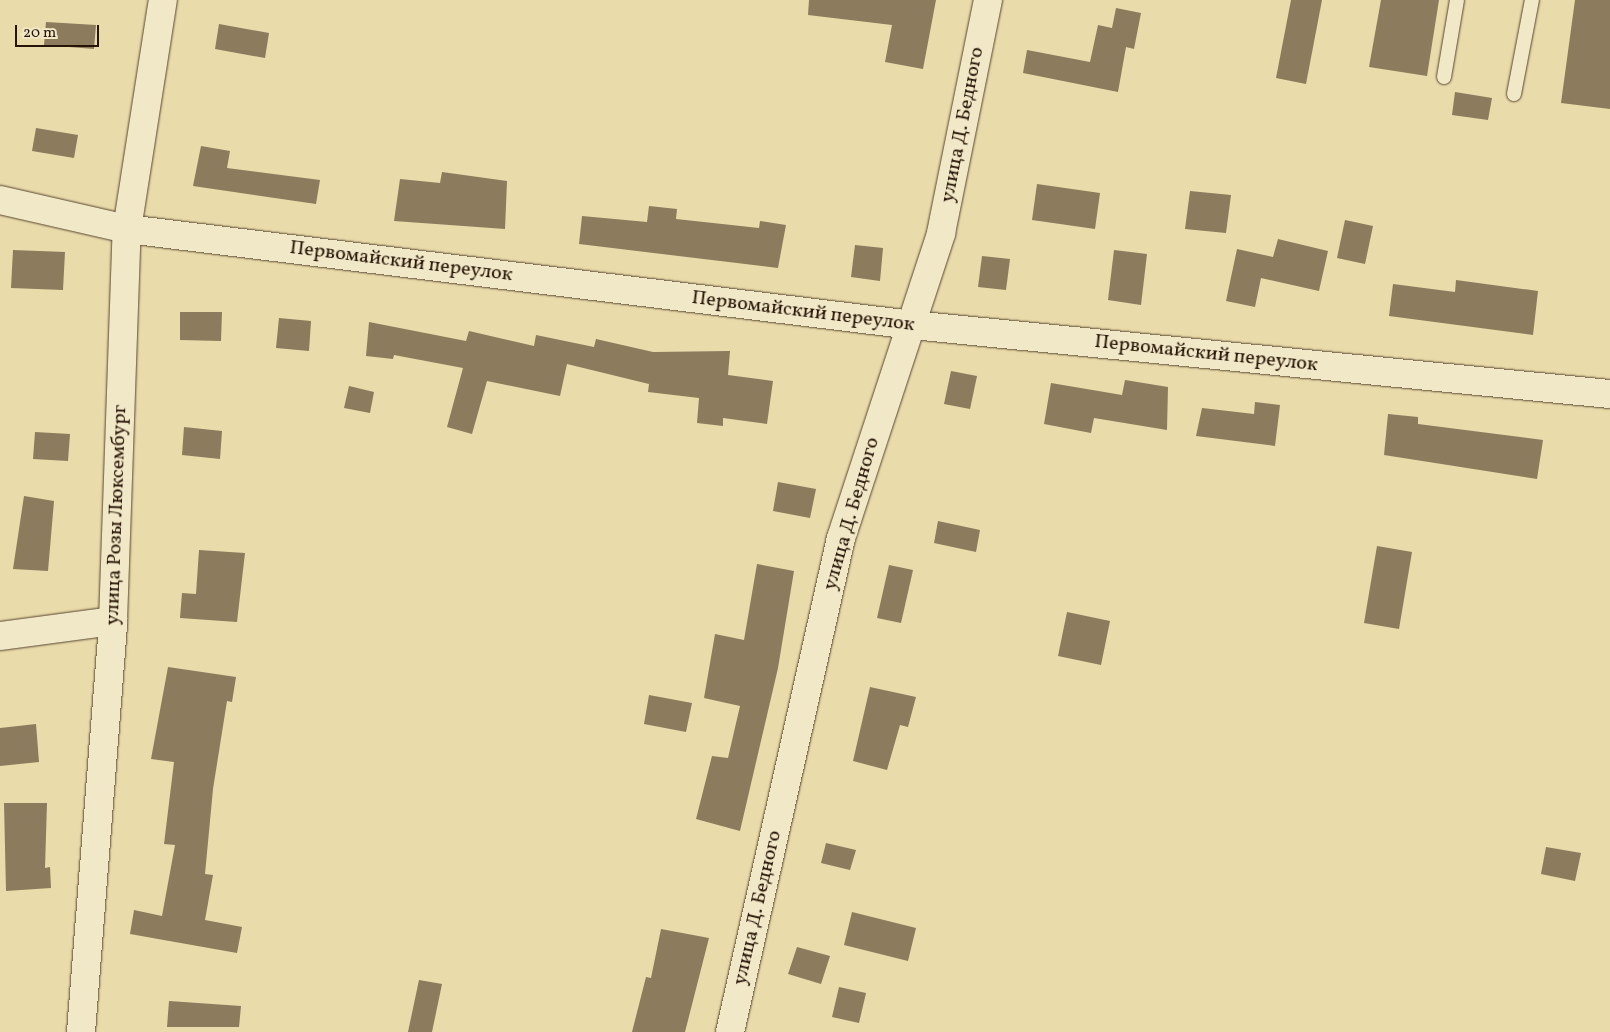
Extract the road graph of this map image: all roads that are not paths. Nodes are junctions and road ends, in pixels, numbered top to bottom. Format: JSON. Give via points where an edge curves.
{"nodes":[{"id":1,"x":163,"y":0,"type":"edge"},
{"id":2,"x":988,"y":0,"type":"edge"},
{"id":3,"x":1457,"y":0,"type":"edge"},
{"id":4,"x":1532,"y":0,"type":"edge"},
{"id":5,"x":1444,"y":76,"type":"dead end"},
{"id":6,"x":1514,"y":94,"type":"dead end"},
{"id":7,"x":0,"y":200,"type":"edge"},
{"id":8,"x":127,"y":229,"type":"junction"},
{"id":9,"x":912,"y":325,"type":"junction"},
{"id":10,"x":1610,"y":394,"type":"edge"},
{"id":11,"x":113,"y":621,"type":"junction"},
{"id":12,"x":0,"y":636,"type":"edge"},
{"id":13,"x":81,"y":1032,"type":"edge"},
{"id":14,"x":730,"y":1032,"type":"edge"}],
"edges":[{"from":1,"to":8,"type":"street","name":"улица Розы Люксембург"},
{"from":2,"to":9,"type":"street","name":"улица Д. Бедного","via":[[941,233]]},
{"from":3,"to":5,"type":"lane"},
{"from":4,"to":6,"type":"lane"},
{"from":7,"to":8,"type":"street","name":"Первомайский переулок"},
{"from":8,"to":9,"type":"street","name":"Первомайский переулок"},
{"from":8,"to":11,"type":"street","name":"улица Розы Люксембург"},
{"from":9,"to":10,"type":"street","name":"Первомайский переулок"},
{"from":9,"to":14,"type":"street","name":"улица Д. Бедного","via":[[841,538]]},
{"from":11,"to":12,"type":"street"},
{"from":11,"to":13,"type":"street","name":"улица Розы Люксембург"}]}
